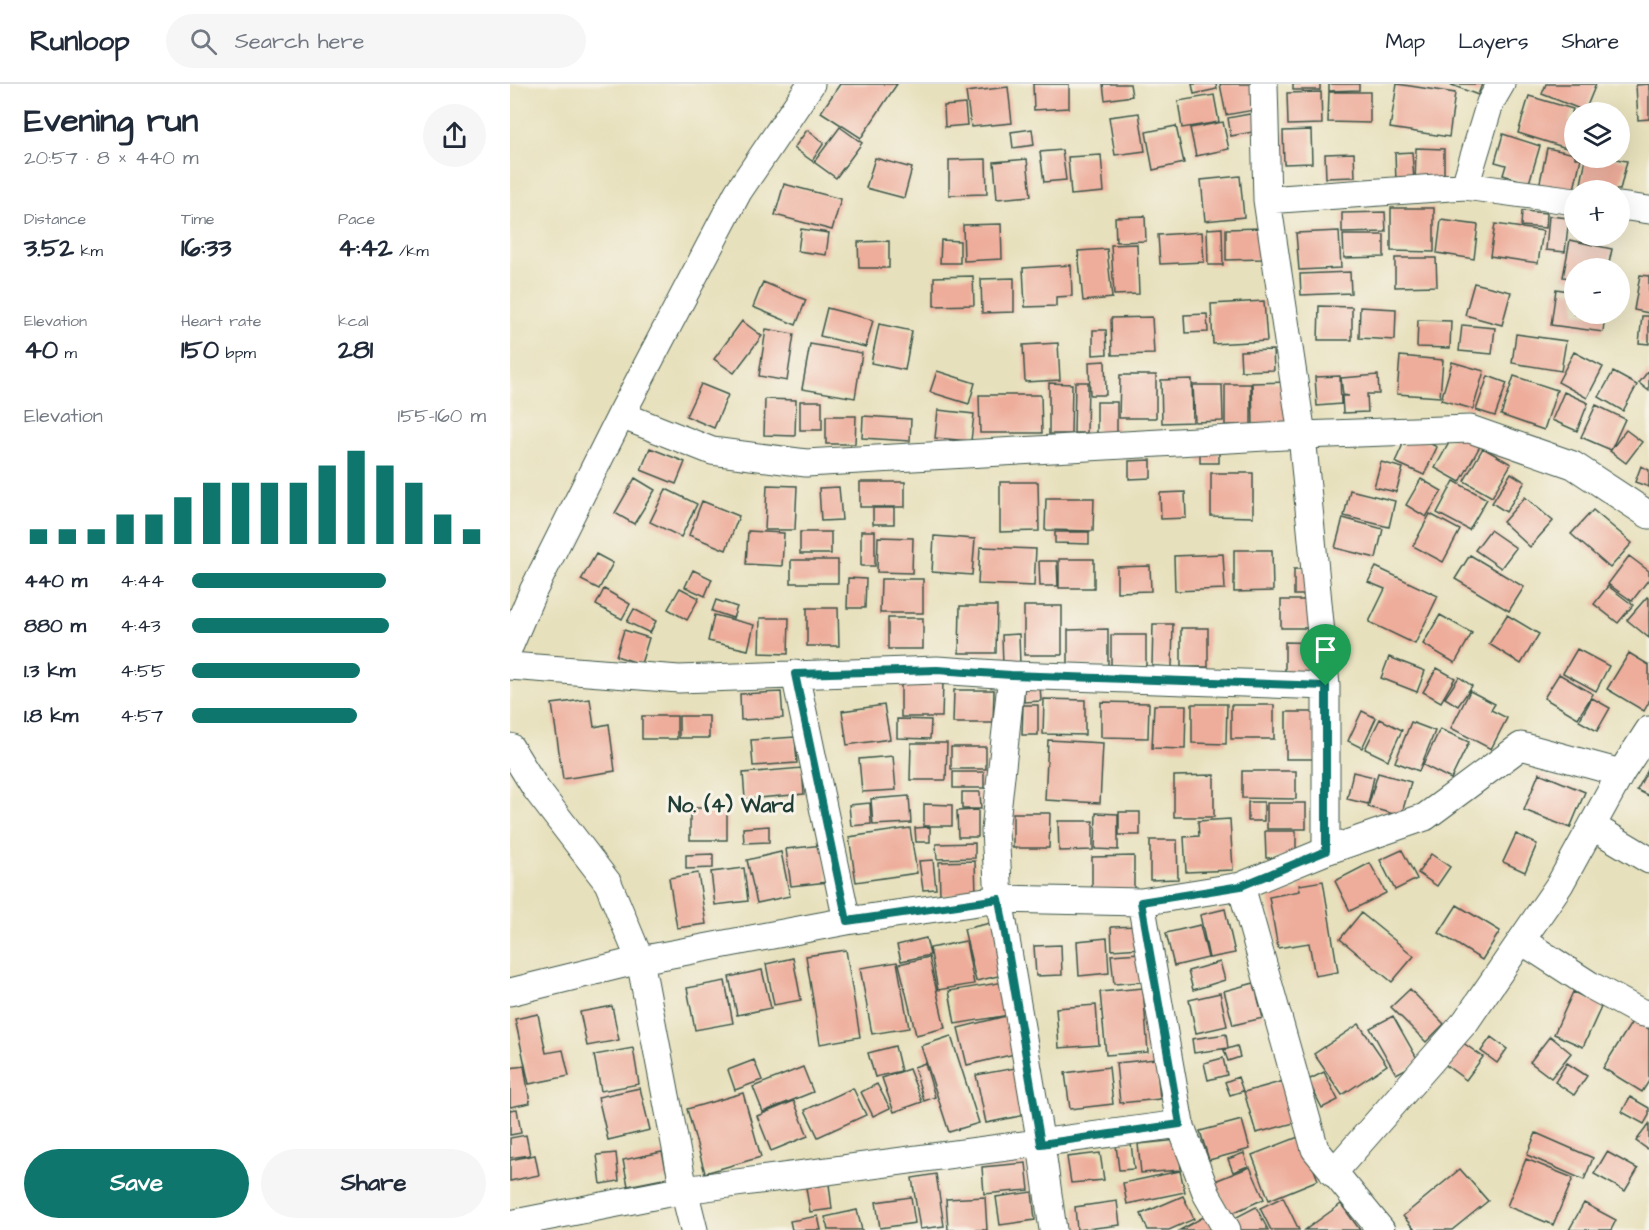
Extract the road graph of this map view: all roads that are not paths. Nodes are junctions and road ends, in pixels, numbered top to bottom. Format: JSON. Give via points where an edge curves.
{"nodes":[{"id":1,"x":811,"y":84,"type":"edge"},
{"id":2,"x":1264,"y":84,"type":"edge"},
{"id":3,"x":1501,"y":84,"type":"edge"},
{"id":4,"x":1465,"y":186,"type":"junction"},
{"id":5,"x":1267,"y":200,"type":"junction"},
{"id":6,"x":1564,"y":200,"type":"edge"},
{"id":7,"x":1630,"y":207,"type":"edge"},
{"id":8,"x":1649,"y":210,"type":"edge"},
{"id":9,"x":621,"y":415,"type":"junction"},
{"id":10,"x":1302,"y":435,"type":"junction"},
{"id":11,"x":1649,"y":515,"type":"edge"},
{"id":12,"x":510,"y":645,"type":"edge"},
{"id":13,"x":510,"y":666,"type":"edge"},
{"id":14,"x":795,"y":674,"type":"junction"},
{"id":15,"x":1011,"y":675,"type":"junction"},
{"id":16,"x":1326,"y":686,"type":"junction"},
{"id":17,"x":1649,"y":730,"type":"edge"},
{"id":18,"x":510,"y":747,"type":"edge"},
{"id":19,"x":1622,"y":773,"type":"junction"},
{"id":20,"x":1592,"y":826,"type":"junction"},
{"id":21,"x":1326,"y":851,"type":"junction"},
{"id":22,"x":1649,"y":860,"type":"edge"},
{"id":23,"x":1241,"y":886,"type":"junction"},
{"id":24,"x":999,"y":899,"type":"junction"},
{"id":25,"x":1141,"y":902,"type":"junction"},
{"id":26,"x":847,"y":921,"type":"junction"},
{"id":27,"x":1521,"y":941,"type":"junction"},
{"id":28,"x":640,"y":960,"type":"junction"},
{"id":29,"x":510,"y":992,"type":"edge"},
{"id":30,"x":1649,"y":1014,"type":"edge"},
{"id":31,"x":1180,"y":1124,"type":"junction"},
{"id":32,"x":1041,"y":1144,"type":"junction"},
{"id":33,"x":1334,"y":1173,"type":"junction"},
{"id":34,"x":684,"y":1190,"type":"junction"},
{"id":35,"x":510,"y":1224,"type":"edge"},
{"id":36,"x":694,"y":1230,"type":"edge"},
{"id":37,"x":1053,"y":1230,"type":"edge"},
{"id":38,"x":1227,"y":1230,"type":"edge"},
{"id":39,"x":1381,"y":1230,"type":"edge"}],
"edges":[{"from":1,"to":9,"type":"street","via":[[738,192]]},
{"from":2,"to":5,"type":"street"},
{"from":3,"to":4,"type":"street","via":[[1490,103]]},
{"from":4,"to":5,"type":"street"},
{"from":4,"to":6,"type":"street"},
{"from":5,"to":10,"type":"street"},
{"from":7,"to":8,"type":"street"},
{"from":9,"to":10,"type":"street","via":[[712,451],[806,463]]},
{"from":9,"to":12,"type":"street"},
{"from":10,"to":11,"type":"street","via":[[1470,429],[1573,465]]},
{"from":10,"to":16,"type":"street"},
{"from":13,"to":14,"type":"street","via":[[679,679]]},
{"from":14,"to":15,"type":"street","via":[[937,670]]},
{"from":14,"to":26,"type":"street"},
{"from":15,"to":16,"type":"street"},
{"from":15,"to":24,"type":"street","via":[[995,831]]},
{"from":16,"to":21,"type":"street"},
{"from":17,"to":19,"type":"street"},
{"from":18,"to":28,"type":"street","via":[[536,789],[608,883]]},
{"from":19,"to":20,"type":"street"},
{"from":19,"to":21,"type":"street","via":[[1521,746],[1425,817]]},
{"from":20,"to":22,"type":"street"},
{"from":20,"to":27,"type":"street","via":[[1560,884]]},
{"from":21,"to":23,"type":"street"},
{"from":23,"to":25,"type":"street"},
{"from":23,"to":33,"type":"street","via":[[1315,1149]]},
{"from":24,"to":25,"type":"street"},
{"from":24,"to":26,"type":"street"},
{"from":24,"to":32,"type":"street"},
{"from":25,"to":31,"type":"street"},
{"from":26,"to":28,"type":"street"},
{"from":27,"to":30,"type":"street","via":[[1590,985]]},
{"from":27,"to":33,"type":"street","via":[[1466,1021]]},
{"from":28,"to":29,"type":"street"},
{"from":28,"to":34,"type":"street"},
{"from":31,"to":32,"type":"street"},
{"from":31,"to":38,"type":"street","via":[[1207,1195]]},
{"from":32,"to":34,"type":"street"},
{"from":32,"to":37,"type":"street"},
{"from":33,"to":39,"type":"street"},
{"from":34,"to":35,"type":"street"},
{"from":34,"to":36,"type":"street"}]}
